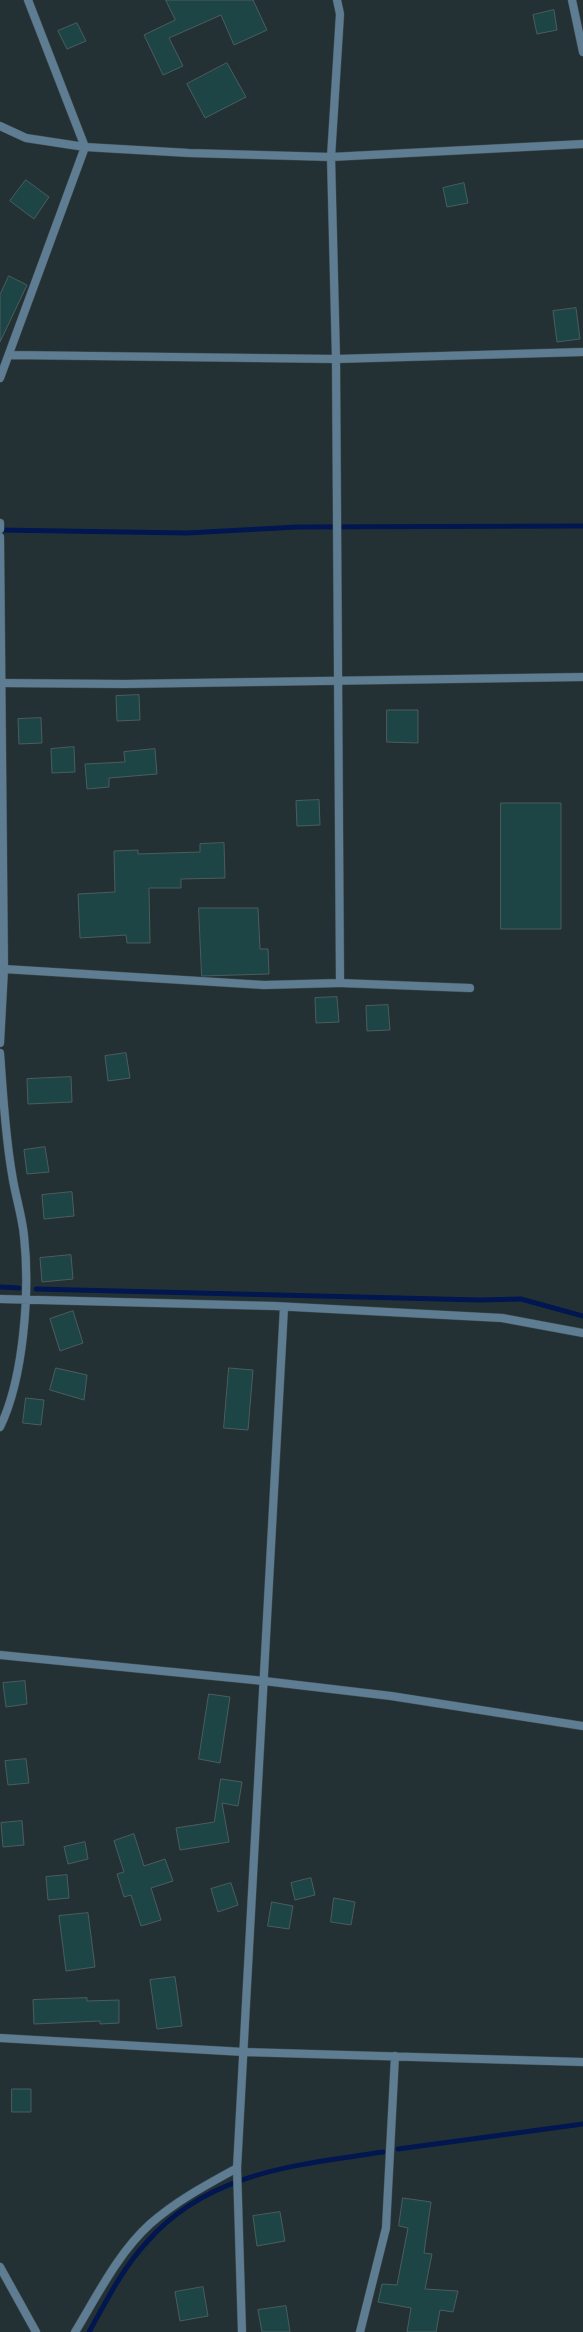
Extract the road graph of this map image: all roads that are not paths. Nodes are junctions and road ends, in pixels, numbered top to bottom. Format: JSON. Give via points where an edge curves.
{"nodes":[{"id":1,"x":28,"y":0,"type":"edge"},
{"id":2,"x":337,"y":0,"type":"edge"},
{"id":3,"x":572,"y":0,"type":"edge"},
{"id":4,"x":583,"y":52,"type":"edge"},
{"id":5,"x":0,"y":126,"type":"edge"},
{"id":6,"x":583,"y":144,"type":"edge"},
{"id":7,"x":85,"y":147,"type":"junction"},
{"id":8,"x":331,"y":157,"type":"junction"},
{"id":9,"x":583,"y":352,"type":"edge"},
{"id":10,"x":10,"y":355,"type":"junction"},
{"id":11,"x":336,"y":359,"type":"junction"},
{"id":12,"x":0,"y":378,"type":"edge"},
{"id":13,"x":0,"y":523,"type":"edge"},
{"id":14,"x":0,"y":529,"type":"edge"},
{"id":15,"x":0,"y":537,"type":"edge"},
{"id":16,"x":583,"y":677,"type":"edge"},
{"id":17,"x":338,"y":680,"type":"junction"},
{"id":18,"x":1,"y":683,"type":"edge"},
{"id":19,"x":2,"y":938,"type":"edge"},
{"id":20,"x":4,"y":969,"type":"junction"},
{"id":21,"x":340,"y":983,"type":"junction"},
{"id":22,"x":470,"y":988,"type":"dead end"},
{"id":23,"x":0,"y":1043,"type":"edge"},
{"id":24,"x":0,"y":1053,"type":"edge"},
{"id":25,"x":0,"y":1299,"type":"edge"},
{"id":26,"x":25,"y":1300,"type":"junction"},
{"id":27,"x":284,"y":1307,"type":"junction"},
{"id":28,"x":583,"y":1333,"type":"edge"},
{"id":29,"x":0,"y":1427,"type":"edge"},
{"id":30,"x":0,"y":1655,"type":"edge"},
{"id":31,"x":264,"y":1681,"type":"junction"},
{"id":32,"x":583,"y":1726,"type":"edge"},
{"id":33,"x":0,"y":2038,"type":"edge"},
{"id":34,"x":244,"y":2052,"type":"junction"},
{"id":35,"x":395,"y":2056,"type":"junction"},
{"id":36,"x":583,"y":2062,"type":"edge"},
{"id":37,"x":236,"y":2170,"type":"junction"},
{"id":38,"x":0,"y":2267,"type":"edge"},
{"id":39,"x":36,"y":2332,"type":"edge"},
{"id":40,"x":75,"y":2332,"type":"edge"},
{"id":41,"x":242,"y":2332,"type":"edge"},
{"id":42,"x":360,"y":2332,"type":"edge"}],
"edges":[{"from":1,"to":7,"type":"street"},
{"from":2,"to":8,"type":"street","via":[[340,14]]},
{"from":3,"to":4,"type":"street"},
{"from":5,"to":7,"type":"street","via":[[26,138]]},
{"from":6,"to":8,"type":"street"},
{"from":7,"to":8,"type":"street"},
{"from":7,"to":10,"type":"street"},
{"from":8,"to":11,"type":"street"},
{"from":9,"to":11,"type":"street"},
{"from":10,"to":11,"type":"street"},
{"from":10,"to":12,"type":"street"},
{"from":11,"to":17,"type":"street"},
{"from":13,"to":14,"type":"street"},
{"from":15,"to":18,"type":"street"},
{"from":16,"to":17,"type":"street"},
{"from":17,"to":18,"type":"street","via":[[124,684]]},
{"from":17,"to":21,"type":"street"},
{"from":18,"to":19,"type":"street"},
{"from":19,"to":20,"type":"street"},
{"from":20,"to":21,"type":"street","via":[[264,985]]},
{"from":20,"to":23,"type":"street"},
{"from":21,"to":22,"type":"street"},
{"from":24,"to":26,"type":"street","via":[[12,1173],[24,1234],[27,1272]]},
{"from":25,"to":26,"type":"street"},
{"from":26,"to":27,"type":"street"},
{"from":26,"to":29,"type":"street","via":[[19,1364]]},
{"from":27,"to":28,"type":"street","via":[[502,1318]]},
{"from":27,"to":31,"type":"street"},
{"from":30,"to":31,"type":"street"},
{"from":31,"to":32,"type":"street","via":[[391,1696]]},
{"from":31,"to":34,"type":"street"},
{"from":33,"to":34,"type":"street"},
{"from":34,"to":35,"type":"street"},
{"from":34,"to":37,"type":"street"},
{"from":35,"to":36,"type":"street"},
{"from":35,"to":42,"type":"street","via":[[386,2228]]},
{"from":37,"to":40,"type":"street","via":[[183,2198],[149,2225],[125,2251]]},
{"from":37,"to":41,"type":"street"},
{"from":38,"to":39,"type":"street"}]}
